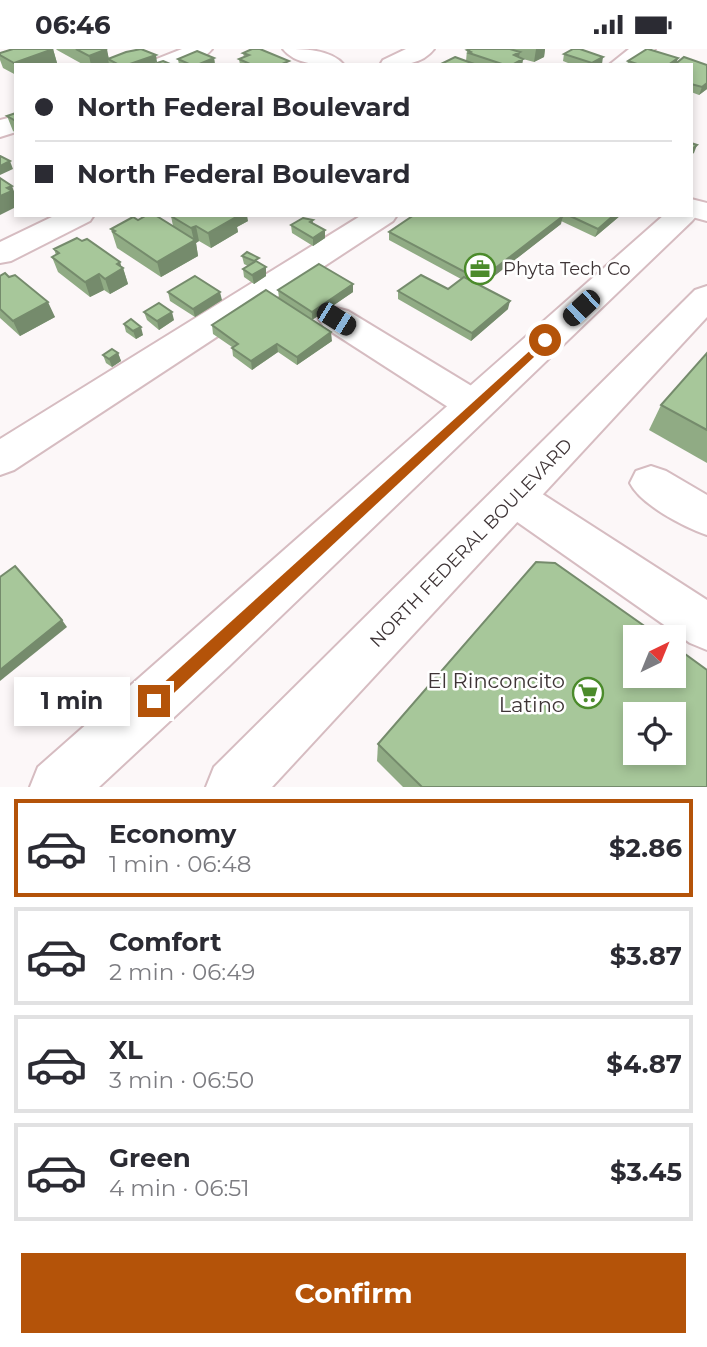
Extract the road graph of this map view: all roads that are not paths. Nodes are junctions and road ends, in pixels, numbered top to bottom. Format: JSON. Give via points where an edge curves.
{"nodes":[{"id":1,"x":201,"y":49,"type":"edge"},
{"id":2,"x":294,"y":49,"type":"edge"},
{"id":3,"x":423,"y":49,"type":"edge"},
{"id":4,"x":644,"y":49,"type":"edge"},
{"id":5,"x":167,"y":63,"type":"edge"},
{"id":6,"x":328,"y":63,"type":"edge"},
{"id":7,"x":395,"y":63,"type":"edge"},
{"id":8,"x":623,"y":63,"type":"edge"},
{"id":9,"x":707,"y":194,"type":"edge"},
{"id":10,"x":693,"y":205,"type":"edge"},
{"id":11,"x":76,"y":217,"type":"edge"},
{"id":12,"x":380,"y":217,"type":"edge"},
{"id":13,"x":680,"y":217,"type":"edge"},
{"id":14,"x":0,"y":254,"type":"edge"},
{"id":15,"x":707,"y":297,"type":"edge"},
{"id":16,"x":336,"y":319,"type":"dead end"},
{"id":17,"x":475,"y":405,"type":"junction"},
{"id":18,"x":0,"y":459,"type":"edge"},
{"id":19,"x":651,"y":483,"type":"dead end"},
{"id":20,"x":515,"y":498,"type":"junction"},
{"id":21,"x":707,"y":517,"type":"edge"},
{"id":22,"x":707,"y":627,"type":"edge"},
{"id":23,"x":255,"y":779,"type":"edge"},
{"id":24,"x":58,"y":787,"type":"edge"}],
"edges":[{"from":1,"to":5,"type":"main road"},
{"from":2,"to":6,"type":"main road"},
{"from":3,"to":7,"type":"main road"},
{"from":4,"to":8,"type":"main road"},
{"from":9,"to":10,"type":"main road"},
{"from":11,"to":14,"type":"main road"},
{"from":12,"to":18,"type":"main road"},
{"from":13,"to":17,"type":"main road"},
{"from":15,"to":20,"type":"main road","name":"NORTH FEDERAL BOULEVARD"},
{"from":16,"to":17,"type":"main road"},
{"from":17,"to":24,"type":"main road"},
{"from":19,"to":21,"type":"main road"},
{"from":20,"to":22,"type":"main road"},
{"from":20,"to":23,"type":"main road","name":"NORTH FEDERAL BOULEVARD"}]}
